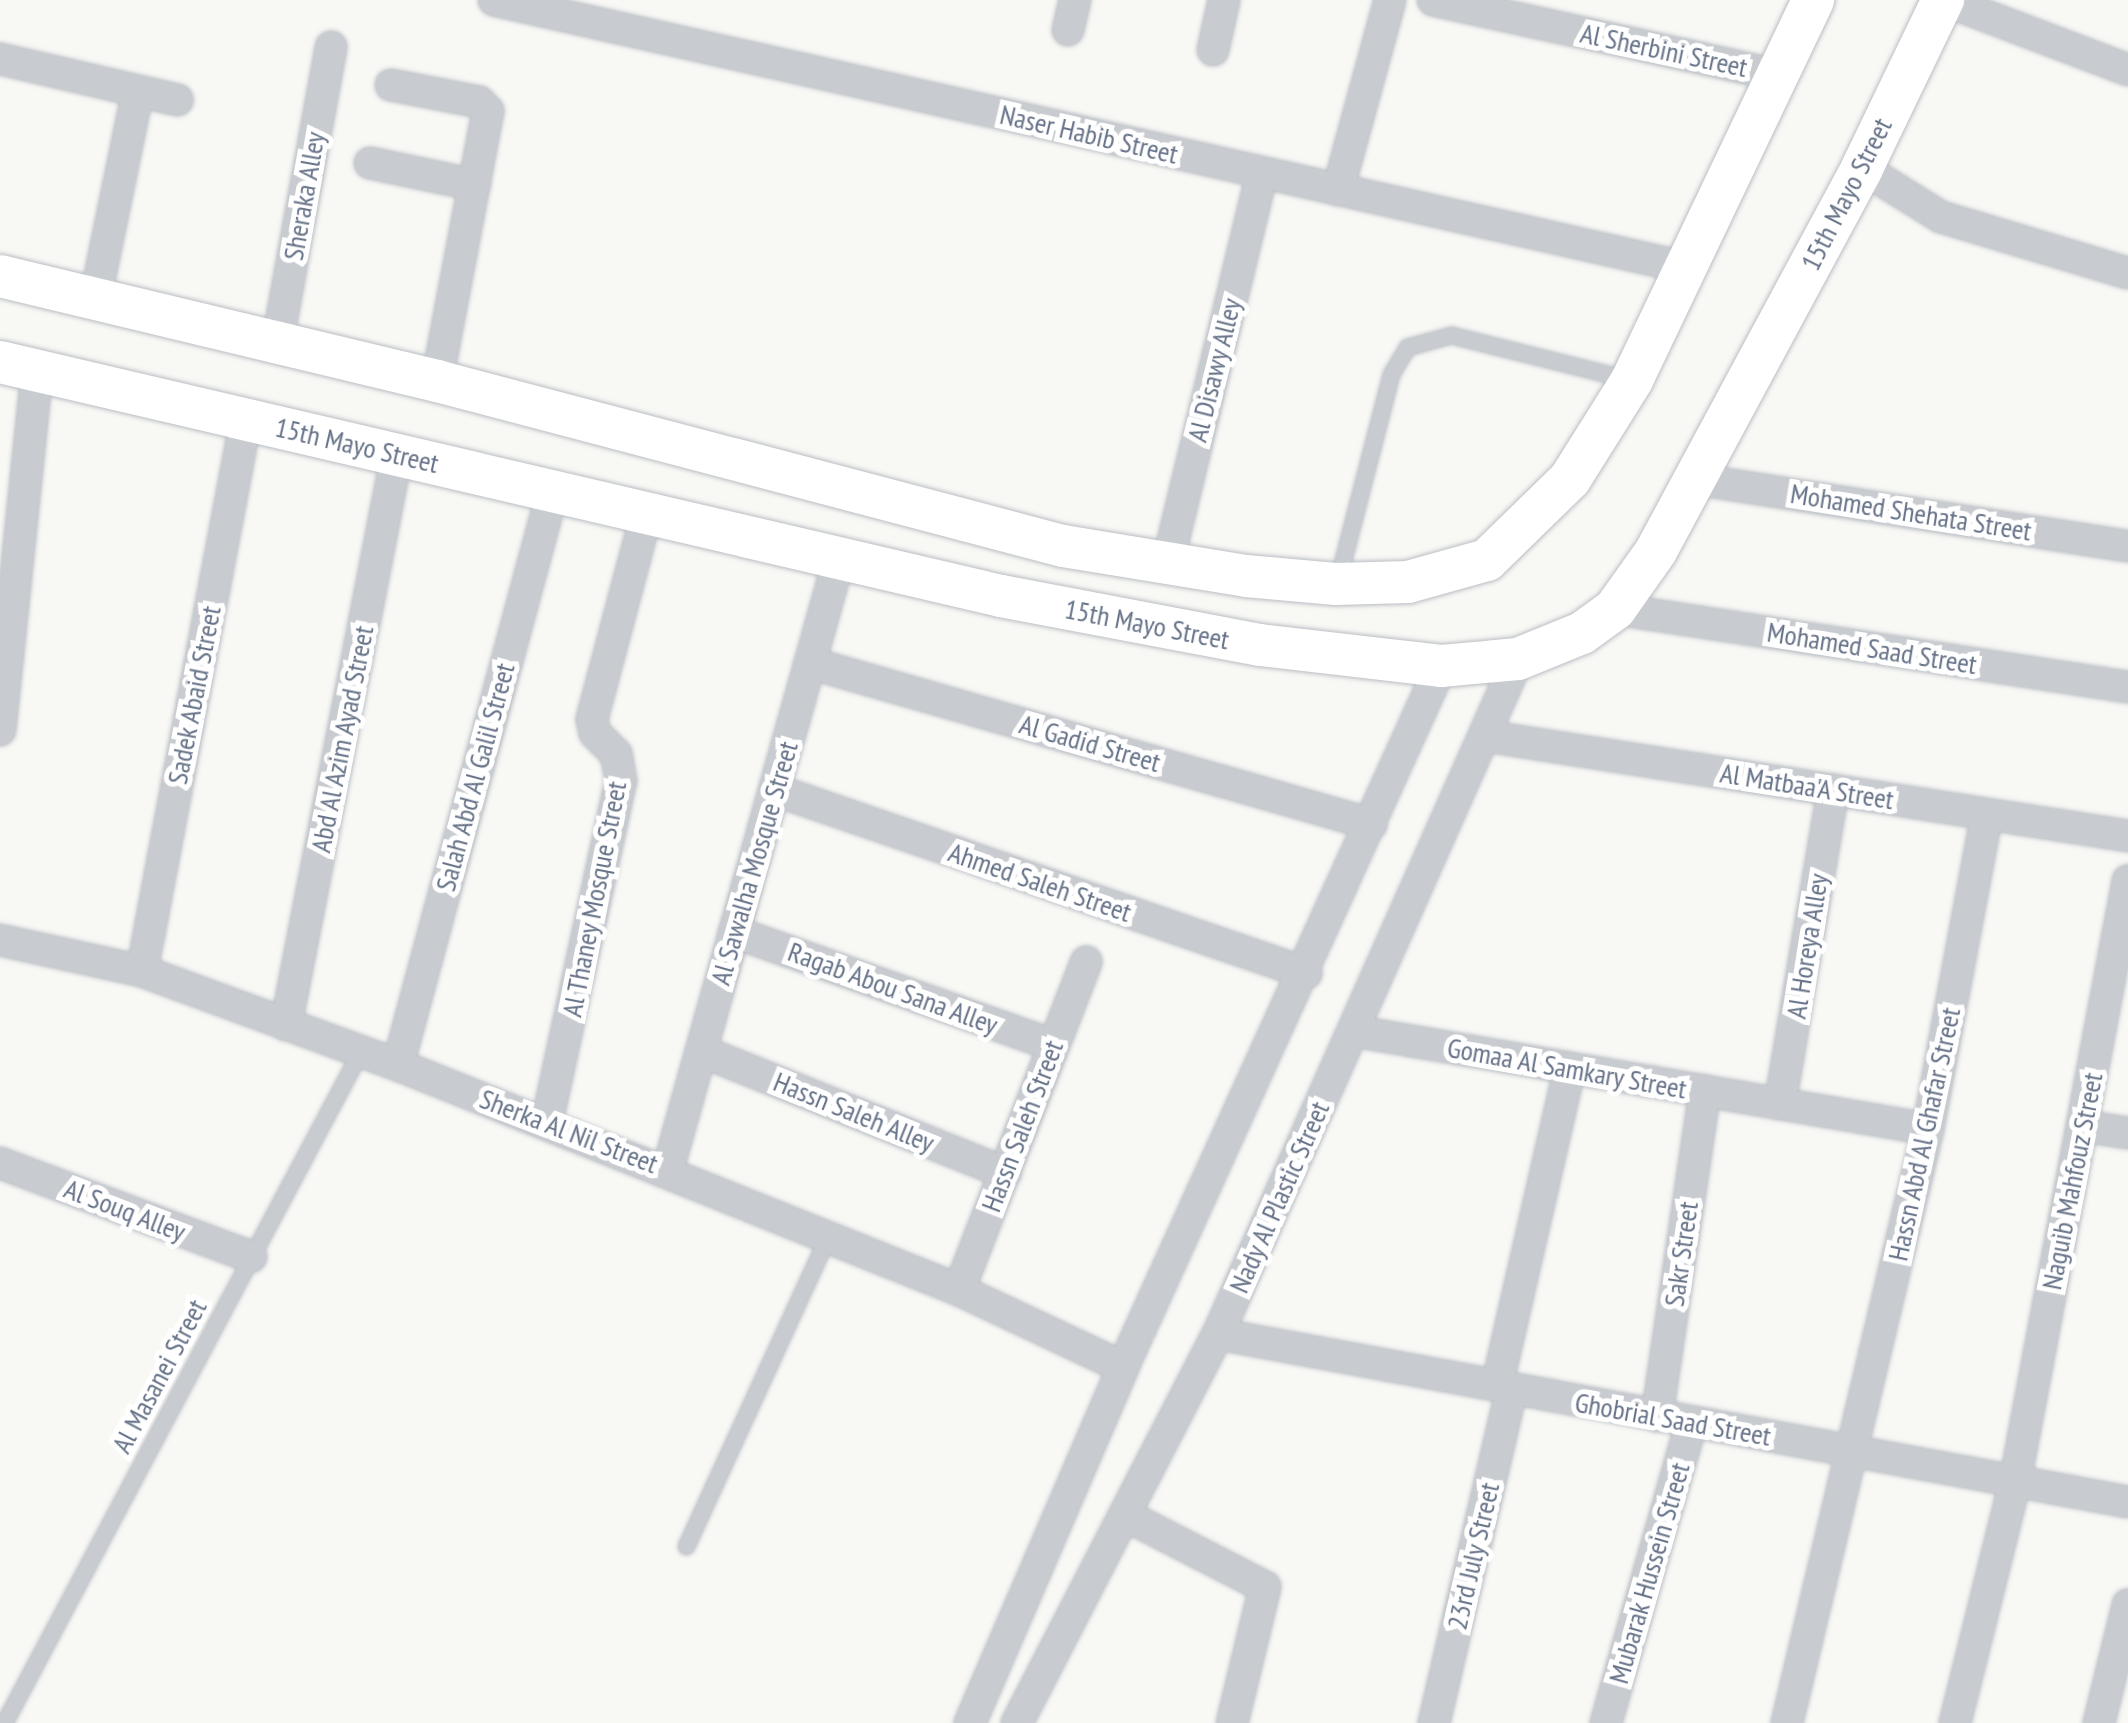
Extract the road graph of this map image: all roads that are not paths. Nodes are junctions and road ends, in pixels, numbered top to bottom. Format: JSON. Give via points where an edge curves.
{"nodes":[{"id":1,"x":494,"y":0,"type":"edge"},
{"id":2,"x":1224,"y":0,"type":"edge"},
{"id":3,"x":1390,"y":0,"type":"edge"},
{"id":4,"x":1433,"y":0,"type":"edge"},
{"id":5,"x":1813,"y":0,"type":"edge"},
{"id":6,"x":1943,"y":0,"type":"edge"},
{"id":7,"x":526,"y":3,"type":"edge"},
{"id":8,"x":331,"y":47,"type":"dead end"},
{"id":9,"x":1213,"y":50,"type":"dead end"},
{"id":10,"x":0,"y":59,"type":"edge"},
{"id":11,"x":2128,"y":70,"type":"edge"},
{"id":12,"x":1777,"y":75,"type":"junction"},
{"id":13,"x":391,"y":85,"type":"dead end"},
{"id":14,"x":138,"y":91,"type":"junction"},
{"id":15,"x":177,"y":100,"type":"dead end"},
{"id":16,"x":370,"y":163,"type":"dead end"},
{"id":17,"x":1862,"y":168,"type":"junction"},
{"id":18,"x":1262,"y":174,"type":"junction"},
{"id":19,"x":474,"y":185,"type":"junction"},
{"id":20,"x":1338,"y":190,"type":"junction"},
{"id":21,"x":1684,"y":268,"type":"junction"},
{"id":22,"x":2128,"y":273,"type":"edge"},
{"id":23,"x":0,"y":276,"type":"edge"},
{"id":24,"x":95,"y":300,"type":"junction"},
{"id":25,"x":278,"y":345,"type":"junction"},
{"id":26,"x":19,"y":367,"type":"edge"},
{"id":27,"x":1632,"y":380,"type":"junction"},
{"id":28,"x":437,"y":381,"type":"junction"},
{"id":29,"x":246,"y":419,"type":"junction"},
{"id":30,"x":397,"y":454,"type":"junction"},
{"id":31,"x":1694,"y":480,"type":"junction"},
{"id":32,"x":553,"y":490,"type":"junction"},
{"id":33,"x":647,"y":512,"type":"junction"},
{"id":34,"x":2128,"y":546,"type":"edge"},
{"id":35,"x":840,"y":556,"type":"junction"},
{"id":36,"x":9,"y":562,"type":"edge"},
{"id":37,"x":1166,"y":566,"type":"junction"},
{"id":38,"x":1336,"y":584,"type":"junction"},
{"id":39,"x":1615,"y":609,"type":"junction"},
{"id":40,"x":1518,"y":659,"type":"junction"},
{"id":41,"x":4,"y":662,"type":"edge"},
{"id":42,"x":810,"y":663,"type":"junction"},
{"id":43,"x":1441,"y":666,"type":"junction"},
{"id":44,"x":2128,"y":687,"type":"edge"},
{"id":45,"x":0,"y":730,"type":"edge"},
{"id":46,"x":1485,"y":736,"type":"junction"},
{"id":47,"x":1833,"y":789,"type":"junction"},
{"id":48,"x":774,"y":790,"type":"junction"},
{"id":49,"x":1987,"y":815,"type":"junction"},
{"id":50,"x":1371,"y":824,"type":"junction"},
{"id":51,"x":2128,"y":836,"type":"edge"},
{"id":52,"x":2128,"y":881,"type":"edge"},
{"id":53,"x":734,"y":932,"type":"junction"},
{"id":54,"x":0,"y":940,"type":"edge"},
{"id":55,"x":1086,"y":962,"type":"dead end"},
{"id":56,"x":142,"y":972,"type":"junction"},
{"id":57,"x":1306,"y":973,"type":"junction"},
{"id":58,"x":286,"y":1025,"type":"junction"},
{"id":59,"x":1353,"y":1031,"type":"junction"},
{"id":60,"x":1053,"y":1045,"type":"junction"},
{"id":61,"x":701,"y":1051,"type":"junction"},
{"id":62,"x":360,"y":1052,"type":"junction"},
{"id":63,"x":398,"y":1065,"type":"junction"},
{"id":64,"x":1570,"y":1068,"type":"junction"},
{"id":65,"x":1705,"y":1091,"type":"junction"},
{"id":66,"x":1780,"y":1104,"type":"junction"},
{"id":67,"x":547,"y":1122,"type":"junction"},
{"id":68,"x":2082,"y":1126,"type":"junction"},
{"id":69,"x":1928,"y":1129,"type":"junction"},
{"id":70,"x":2128,"y":1132,"type":"edge"},
{"id":71,"x":0,"y":1163,"type":"edge"},
{"id":72,"x":668,"y":1169,"type":"junction"},
{"id":73,"x":1006,"y":1172,"type":"junction"},
{"id":74,"x":828,"y":1236,"type":"junction"},
{"id":75,"x":251,"y":1257,"type":"junction"},
{"id":76,"x":959,"y":1290,"type":"junction"},
{"id":77,"x":1218,"y":1334,"type":"junction"},
{"id":78,"x":1123,"y":1366,"type":"junction"},
{"id":79,"x":1504,"y":1387,"type":"junction"},
{"id":80,"x":1657,"y":1416,"type":"junction"},
{"id":81,"x":1692,"y":1422,"type":"junction"},
{"id":82,"x":1855,"y":1453,"type":"junction"},
{"id":83,"x":2015,"y":1482,"type":"junction"},
{"id":84,"x":2128,"y":1502,"type":"edge"},
{"id":85,"x":1125,"y":1515,"type":"junction"},
{"id":86,"x":686,"y":1546,"type":"dead end"},
{"id":87,"x":2128,"y":1605,"type":"edge"},
{"id":88,"x":2118,"y":1686,"type":"edge"},
{"id":89,"x":4,"y":1723,"type":"edge"},
{"id":90,"x":970,"y":1723,"type":"edge"},
{"id":91,"x":1017,"y":1723,"type":"edge"},
{"id":92,"x":1232,"y":1723,"type":"edge"},
{"id":93,"x":1434,"y":1723,"type":"edge"},
{"id":94,"x":1606,"y":1723,"type":"edge"},
{"id":95,"x":1788,"y":1723,"type":"edge"},
{"id":96,"x":1955,"y":1723,"type":"edge"},
{"id":97,"x":2099,"y":1723,"type":"edge"}],
"edges":[{"from":1,"to":7,"type":"street","name":"Naser Habib Street"},
{"from":2,"to":9,"type":"street"},
{"from":3,"to":20,"type":"street"},
{"from":4,"to":12,"type":"street","name":"Al Sherbini Street"},
{"from":5,"to":12,"type":"main road"},
{"from":6,"to":11,"type":"street"},
{"from":6,"to":17,"type":"main road","name":"15th Mayo Street"},
{"from":7,"to":18,"type":"street","name":"Naser Habib Street"},
{"from":8,"to":25,"type":"street","name":"Sheraka Alley"},
{"from":10,"to":14,"type":"street"},
{"from":12,"to":21,"type":"main road"},
{"from":13,"to":19,"type":"street","via":[[486,107]]},
{"from":14,"to":15,"type":"street"},
{"from":14,"to":24,"type":"street"},
{"from":16,"to":19,"type":"street"},
{"from":17,"to":22,"type":"street","via":[[1941,217]]},
{"from":17,"to":31,"type":"main road","name":"15th Mayo Street"},
{"from":18,"to":20,"type":"street","name":"Naser Habib Street"},
{"from":18,"to":37,"type":"street","name":"Al Disawy Alley"},
{"from":19,"to":28,"type":"street"},
{"from":20,"to":21,"type":"street","name":"Naser Habib Street"},
{"from":21,"to":27,"type":"main road"},
{"from":23,"to":24,"type":"main road"},
{"from":24,"to":25,"type":"main road"},
{"from":25,"to":28,"type":"main road"},
{"from":26,"to":29,"type":"main road","name":"15th Mayo Street"},
{"from":26,"to":36,"type":"street"},
{"from":27,"to":38,"type":"main road","via":[[1570,479],[1487,560],[1408,582]]},
{"from":27,"to":38,"type":"lane","via":[[1452,336],[1407,347],[1390,374]]},
{"from":28,"to":37,"type":"main road","via":[[1063,546]]},
{"from":29,"to":30,"type":"main road","name":"15th Mayo Street"},
{"from":29,"to":56,"type":"street","name":"Sadek Abaid Street"},
{"from":30,"to":32,"type":"main road","name":"15th Mayo Street"},
{"from":30,"to":58,"type":"street","name":"Abd Al Azim Ayad Street"},
{"from":31,"to":34,"type":"street","name":"Mohamed Shehata Street"},
{"from":31,"to":39,"type":"main road","name":"15th Mayo Street"},
{"from":32,"to":33,"type":"main road","name":"15th Mayo Street"},
{"from":32,"to":63,"type":"street","name":"Salah Abd Al Galil Street"},
{"from":33,"to":35,"type":"main road","name":"15th Mayo Street"},
{"from":33,"to":67,"type":"street","name":"Al Thaney Mosque Street","via":[[592,719],[595,733],[616,754],[621,781]]},
{"from":35,"to":42,"type":"street","name":"Al Sawalha Mosque Street"},
{"from":35,"to":43,"type":"main road","name":"15th Mayo Street","via":[[1001,596],[1260,645]]},
{"from":36,"to":41,"type":"street"},
{"from":37,"to":38,"type":"main road"},
{"from":39,"to":40,"type":"main road","name":"15th Mayo Street","via":[[1582,633]]},
{"from":39,"to":44,"type":"street","name":"Mohamed Saad Street"},
{"from":40,"to":43,"type":"main road","name":"15th Mayo Street"},
{"from":40,"to":46,"type":"street","name":"Nady Al Plastic Street"},
{"from":41,"to":45,"type":"street"},
{"from":42,"to":48,"type":"street","name":"Al Sawalha Mosque Street"},
{"from":42,"to":50,"type":"street","name":"Al Gadid Street"},
{"from":43,"to":50,"type":"street"},
{"from":46,"to":47,"type":"street","name":"Al Matbaa'A Street"},
{"from":46,"to":59,"type":"street","name":"Nady Al Plastic Street"},
{"from":47,"to":49,"type":"street","name":"Al Matbaa'A Street"},
{"from":47,"to":66,"type":"street","name":"Al Horeya Alley"},
{"from":48,"to":53,"type":"street","name":"Al Sawalha Mosque Street"},
{"from":48,"to":57,"type":"street","name":"Ahmed Saleh Street"},
{"from":49,"to":51,"type":"street","name":"Al Matbaa'A Street"},
{"from":49,"to":69,"type":"street","name":"Hassn Abd Al Ghafar Street"},
{"from":50,"to":57,"type":"street"},
{"from":52,"to":68,"type":"street","name":"Naguib Mahfouz Street"},
{"from":53,"to":60,"type":"street","name":"Ragab Abou Sana Alley"},
{"from":53,"to":61,"type":"street","name":"Al Sawalha Mosque Street"},
{"from":54,"to":56,"type":"street","name":"Sherka Al Nil Street"},
{"from":55,"to":60,"type":"street","name":"Hassn Saleh Street"},
{"from":56,"to":58,"type":"street","name":"Sherka Al Nil Street"},
{"from":57,"to":78,"type":"street"},
{"from":58,"to":62,"type":"street","name":"Sherka Al Nil Street"},
{"from":59,"to":64,"type":"street","name":"Gomaa Al Samkary Street"},
{"from":59,"to":77,"type":"street","name":"Nady Al Plastic Street"},
{"from":60,"to":73,"type":"street","name":"Hassn Saleh Street"},
{"from":61,"to":72,"type":"street","name":"Al Sawalha Mosque Street"},
{"from":61,"to":73,"type":"street","name":"Hassn Saleh Alley"},
{"from":62,"to":63,"type":"street","name":"Sherka Al Nil Street"},
{"from":62,"to":75,"type":"lane","name":"Al Masanei Street"},
{"from":63,"to":67,"type":"street","name":"Sherka Al Nil Street"},
{"from":64,"to":65,"type":"street","name":"Gomaa Al Samkary Street"},
{"from":64,"to":79,"type":"street","name":"23rd July Street"},
{"from":65,"to":66,"type":"street","name":"Gomaa Al Samkary Street"},
{"from":65,"to":80,"type":"street","name":"Sakr Street"},
{"from":66,"to":69,"type":"street","name":"Gomaa Al Samkary Street"},
{"from":67,"to":72,"type":"street","name":"Sherka Al Nil Street"},
{"from":68,"to":70,"type":"street"},
{"from":68,"to":83,"type":"street","name":"Naguib Mahfouz Street"},
{"from":69,"to":82,"type":"street","name":"Hassn Abd Al Ghafar Street"},
{"from":71,"to":75,"type":"street","name":"Al Souq Alley"},
{"from":72,"to":74,"type":"street","name":"Sherka Al Nil Street"},
{"from":73,"to":76,"type":"street","name":"Hassn Saleh Street"},
{"from":74,"to":76,"type":"street","name":"Sherka Al Nil Street"},
{"from":74,"to":86,"type":"lane"},
{"from":75,"to":89,"type":"lane","name":"Al Masanei Street"},
{"from":76,"to":78,"type":"street","name":"Sherka Al Nil Street"},
{"from":77,"to":79,"type":"street","name":"Ghobrial Saad Street"},
{"from":77,"to":85,"type":"street","name":"Nady Al Plastic Street"},
{"from":78,"to":90,"type":"street"},
{"from":79,"to":80,"type":"street","name":"Ghobrial Saad Street"},
{"from":79,"to":93,"type":"street","name":"23rd July Street"},
{"from":80,"to":81,"type":"street","name":"Ghobrial Saad Street"},
{"from":81,"to":82,"type":"street","name":"Ghobrial Saad Street"},
{"from":81,"to":94,"type":"street","name":"Mubarak Hussein Street"},
{"from":82,"to":83,"type":"street","name":"Ghobrial Saad Street"},
{"from":82,"to":95,"type":"street","name":"Hassn Abd Al Ghafar Street"},
{"from":83,"to":84,"type":"street","name":"Ghobrial Saad Street"},
{"from":83,"to":96,"type":"street","name":"Naguib Mahfouz Street"},
{"from":85,"to":91,"type":"street","name":"Nady Al Plastic Street"},
{"from":85,"to":92,"type":"street","via":[[1266,1587]]},
{"from":87,"to":88,"type":"street"},
{"from":88,"to":97,"type":"street"}]}
